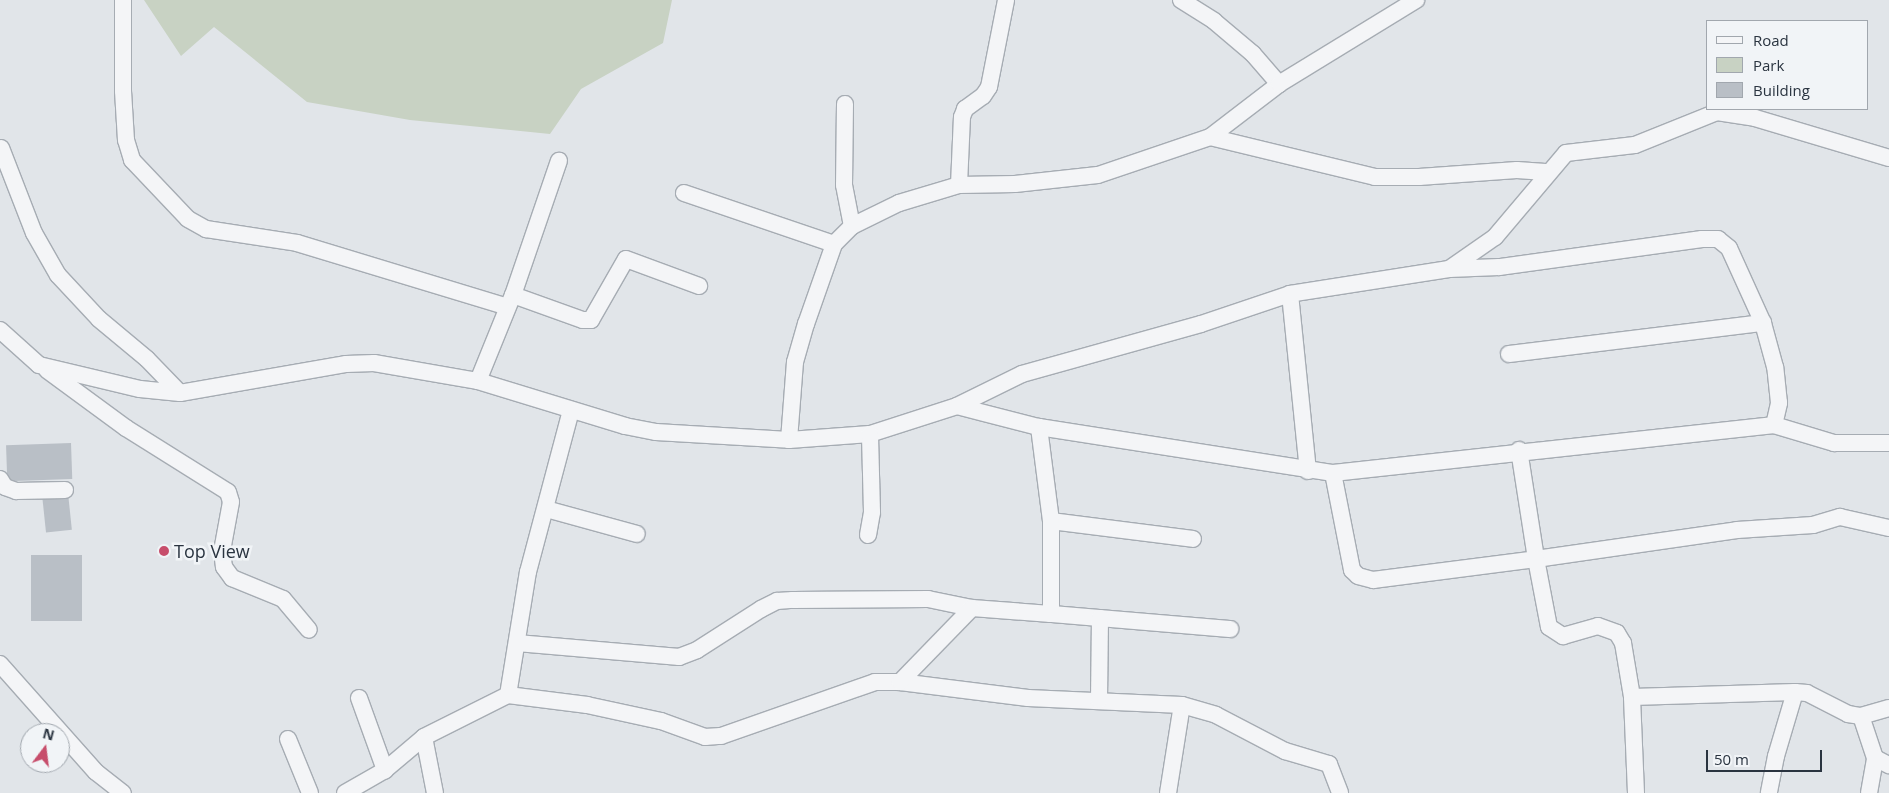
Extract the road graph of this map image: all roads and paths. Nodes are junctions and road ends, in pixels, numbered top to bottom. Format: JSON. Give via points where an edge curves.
{"nodes":[{"id":1,"x":123,"y":0,"type":"edge"},
{"id":2,"x":1006,"y":0,"type":"edge"},
{"id":3,"x":1181,"y":0,"type":"edge"},
{"id":4,"x":1416,"y":0,"type":"edge"},
{"id":5,"x":1279,"y":84,"type":"junction"},
{"id":6,"x":845,"y":104,"type":"dead end"},
{"id":7,"x":1210,"y":137,"type":"junction"},
{"id":8,"x":1,"y":148,"type":"edge"},
{"id":9,"x":1889,"y":158,"type":"edge"},
{"id":10,"x":559,"y":161,"type":"dead end"},
{"id":11,"x":1549,"y":172,"type":"junction"},
{"id":12,"x":959,"y":185,"type":"junction"},
{"id":13,"x":684,"y":193,"type":"dead end"},
{"id":14,"x":852,"y":226,"type":"junction"},
{"id":15,"x":834,"y":244,"type":"junction"},
{"id":16,"x":1449,"y":268,"type":"junction"},
{"id":17,"x":699,"y":286,"type":"dead end"},
{"id":18,"x":1290,"y":294,"type":"junction"},
{"id":19,"x":511,"y":301,"type":"junction"},
{"id":20,"x":1763,"y":323,"type":"junction"},
{"id":21,"x":0,"y":330,"type":"edge"},
{"id":22,"x":1509,"y":354,"type":"dead end"},
{"id":23,"x":39,"y":365,"type":"junction"},
{"id":24,"x":478,"y":381,"type":"junction"},
{"id":25,"x":180,"y":393,"type":"junction"},
{"id":26,"x":957,"y":406,"type":"junction"},
{"id":27,"x":571,"y":410,"type":"junction"},
{"id":28,"x":1774,"y":425,"type":"junction"},
{"id":29,"x":1039,"y":427,"type":"junction"},
{"id":30,"x":870,"y":434,"type":"junction"},
{"id":31,"x":789,"y":440,"type":"junction"},
{"id":32,"x":1889,"y":442,"type":"edge"},
{"id":33,"x":1519,"y":450,"type":"junction"},
{"id":34,"x":1308,"y":470,"type":"junction"},
{"id":35,"x":1333,"y":473,"type":"junction"},
{"id":36,"x":0,"y":480,"type":"edge"},
{"id":37,"x":65,"y":490,"type":"dead end"},
{"id":38,"x":546,"y":509,"type":"junction"},
{"id":39,"x":1050,"y":521,"type":"junction"},
{"id":40,"x":1889,"y":528,"type":"edge"},
{"id":41,"x":637,"y":534,"type":"dead end"},
{"id":42,"x":868,"y":535,"type":"dead end"},
{"id":43,"x":1193,"y":538,"type":"dead end"},
{"id":44,"x":1536,"y":559,"type":"junction"},
{"id":45,"x":972,"y":608,"type":"junction"},
{"id":46,"x":1051,"y":614,"type":"junction"},
{"id":47,"x":1100,"y":618,"type":"junction"},
{"id":48,"x":1230,"y":629,"type":"dead end"},
{"id":49,"x":310,"y":630,"type":"dead end"},
{"id":50,"x":517,"y":643,"type":"junction"},
{"id":51,"x":0,"y":664,"type":"edge"},
{"id":52,"x":900,"y":682,"type":"junction"},
{"id":53,"x":1796,"y":692,"type":"junction"},
{"id":54,"x":508,"y":695,"type":"junction"},
{"id":55,"x":1632,"y":697,"type":"junction"},
{"id":56,"x":359,"y":698,"type":"dead end"},
{"id":57,"x":1099,"y":700,"type":"junction"},
{"id":58,"x":1182,"y":705,"type":"junction"},
{"id":59,"x":1889,"y":708,"type":"edge"},
{"id":60,"x":1861,"y":716,"type":"junction"},
{"id":61,"x":424,"y":737,"type":"junction"},
{"id":62,"x":288,"y":739,"type":"dead end"},
{"id":63,"x":1882,"y":761,"type":"edge"},
{"id":64,"x":385,"y":770,"type":"junction"},
{"id":65,"x":123,"y":793,"type":"edge"},
{"id":66,"x":310,"y":793,"type":"edge"},
{"id":67,"x":345,"y":793,"type":"edge"},
{"id":68,"x":435,"y":793,"type":"edge"},
{"id":69,"x":1168,"y":793,"type":"edge"},
{"id":70,"x":1340,"y":793,"type":"edge"},
{"id":71,"x":1636,"y":793,"type":"edge"},
{"id":72,"x":1769,"y":793,"type":"edge"},
{"id":73,"x":1869,"y":793,"type":"edge"}],
"edges":[{"from":1,"to":19,"type":"street","via":[[125,120],[132,160],[188,219],[206,229],[297,243]]},
{"from":2,"to":12,"type":"street","via":[[989,87],[983,96],[965,109],[962,117]]},
{"from":3,"to":5,"type":"street","via":[[1214,20],[1253,54]]},
{"from":4,"to":5,"type":"street"},
{"from":5,"to":7,"type":"street"},
{"from":6,"to":14,"type":"street","via":[[844,185]]},
{"from":7,"to":11,"type":"street","via":[[1375,177],[1517,170]]},
{"from":7,"to":12,"type":"street","via":[[1098,175],[1015,184]]},
{"from":8,"to":25,"type":"street","via":[[34,233],[58,275],[98,319],[147,359]]},
{"from":9,"to":11,"type":"street","via":[[1755,118],[1717,112],[1635,145],[1566,153]]},
{"from":10,"to":19,"type":"street"},
{"from":11,"to":16,"type":"street","via":[[1495,238]]},
{"from":12,"to":14,"type":"street","via":[[900,203]]},
{"from":13,"to":15,"type":"street"},
{"from":14,"to":15,"type":"street"},
{"from":15,"to":31,"type":"street","via":[[795,362]]},
{"from":16,"to":18,"type":"street"},
{"from":16,"to":20,"type":"street","via":[[1499,267],[1718,239],[1728,248]]},
{"from":17,"to":19,"type":"street","via":[[626,259],[591,320]]},
{"from":18,"to":26,"type":"street","via":[[1201,324],[1022,374]]},
{"from":18,"to":34,"type":"street"},
{"from":19,"to":24,"type":"street"},
{"from":20,"to":22,"type":"street"},
{"from":20,"to":28,"type":"street","via":[[1775,367],[1779,403]]},
{"from":21,"to":23,"type":"street"},
{"from":23,"to":25,"type":"street","via":[[140,389]]},
{"from":23,"to":49,"type":"street","via":[[126,428],[228,492],[231,502],[222,551],[224,567],[232,578],[283,599]]},
{"from":24,"to":25,"type":"street","via":[[374,363],[346,364]]},
{"from":24,"to":27,"type":"street"},
{"from":26,"to":29,"type":"street"},
{"from":26,"to":30,"type":"street"},
{"from":27,"to":31,"type":"street","via":[[656,432]]},
{"from":27,"to":38,"type":"street"},
{"from":28,"to":32,"type":"street","via":[[1834,443]]},
{"from":28,"to":33,"type":"street"},
{"from":29,"to":34,"type":"street"},
{"from":29,"to":39,"type":"street"},
{"from":30,"to":31,"type":"street"},
{"from":30,"to":42,"type":"street","via":[[872,512]]},
{"from":33,"to":35,"type":"street"},
{"from":33,"to":44,"type":"street"},
{"from":34,"to":35,"type":"street"},
{"from":35,"to":44,"type":"street","via":[[1352,570],[1365,580]]},
{"from":36,"to":37,"type":"street","via":[[5,487],[16,491]]},
{"from":38,"to":41,"type":"street"},
{"from":38,"to":50,"type":"street","via":[[528,572]]},
{"from":39,"to":43,"type":"street"},
{"from":39,"to":46,"type":"street"},
{"from":40,"to":44,"type":"street","via":[[1840,517],[1813,525],[1737,530]]},
{"from":44,"to":55,"type":"street","via":[[1549,627],[1563,636],[1598,626],[1617,633],[1623,643]]},
{"from":45,"to":46,"type":"street"},
{"from":45,"to":50,"type":"street","via":[[928,599],[884,597],[777,601],[697,650],[679,657]]},
{"from":45,"to":52,"type":"street"},
{"from":46,"to":47,"type":"street"},
{"from":47,"to":48,"type":"street"},
{"from":47,"to":57,"type":"street"},
{"from":50,"to":54,"type":"street"},
{"from":51,"to":65,"type":"street","via":[[96,772]]},
{"from":52,"to":54,"type":"street","via":[[875,682],[721,736],[705,737],[624,713]]},
{"from":52,"to":57,"type":"street","via":[[1028,698]]},
{"from":53,"to":55,"type":"street"},
{"from":53,"to":60,"type":"street","via":[[1806,693],[1848,714]]},
{"from":53,"to":72,"type":"street","via":[[1776,756]]},
{"from":54,"to":61,"type":"street"},
{"from":55,"to":71,"type":"street"},
{"from":56,"to":64,"type":"street"},
{"from":57,"to":58,"type":"street"},
{"from":58,"to":69,"type":"street"},
{"from":58,"to":70,"type":"street","via":[[1216,715],[1286,751],[1330,764]]},
{"from":59,"to":60,"type":"street"},
{"from":60,"to":63,"type":"street"},
{"from":61,"to":64,"type":"street"},
{"from":61,"to":68,"type":"street"},
{"from":62,"to":66,"type":"street"},
{"from":63,"to":73,"type":"street"},
{"from":64,"to":67,"type":"street"}]}
